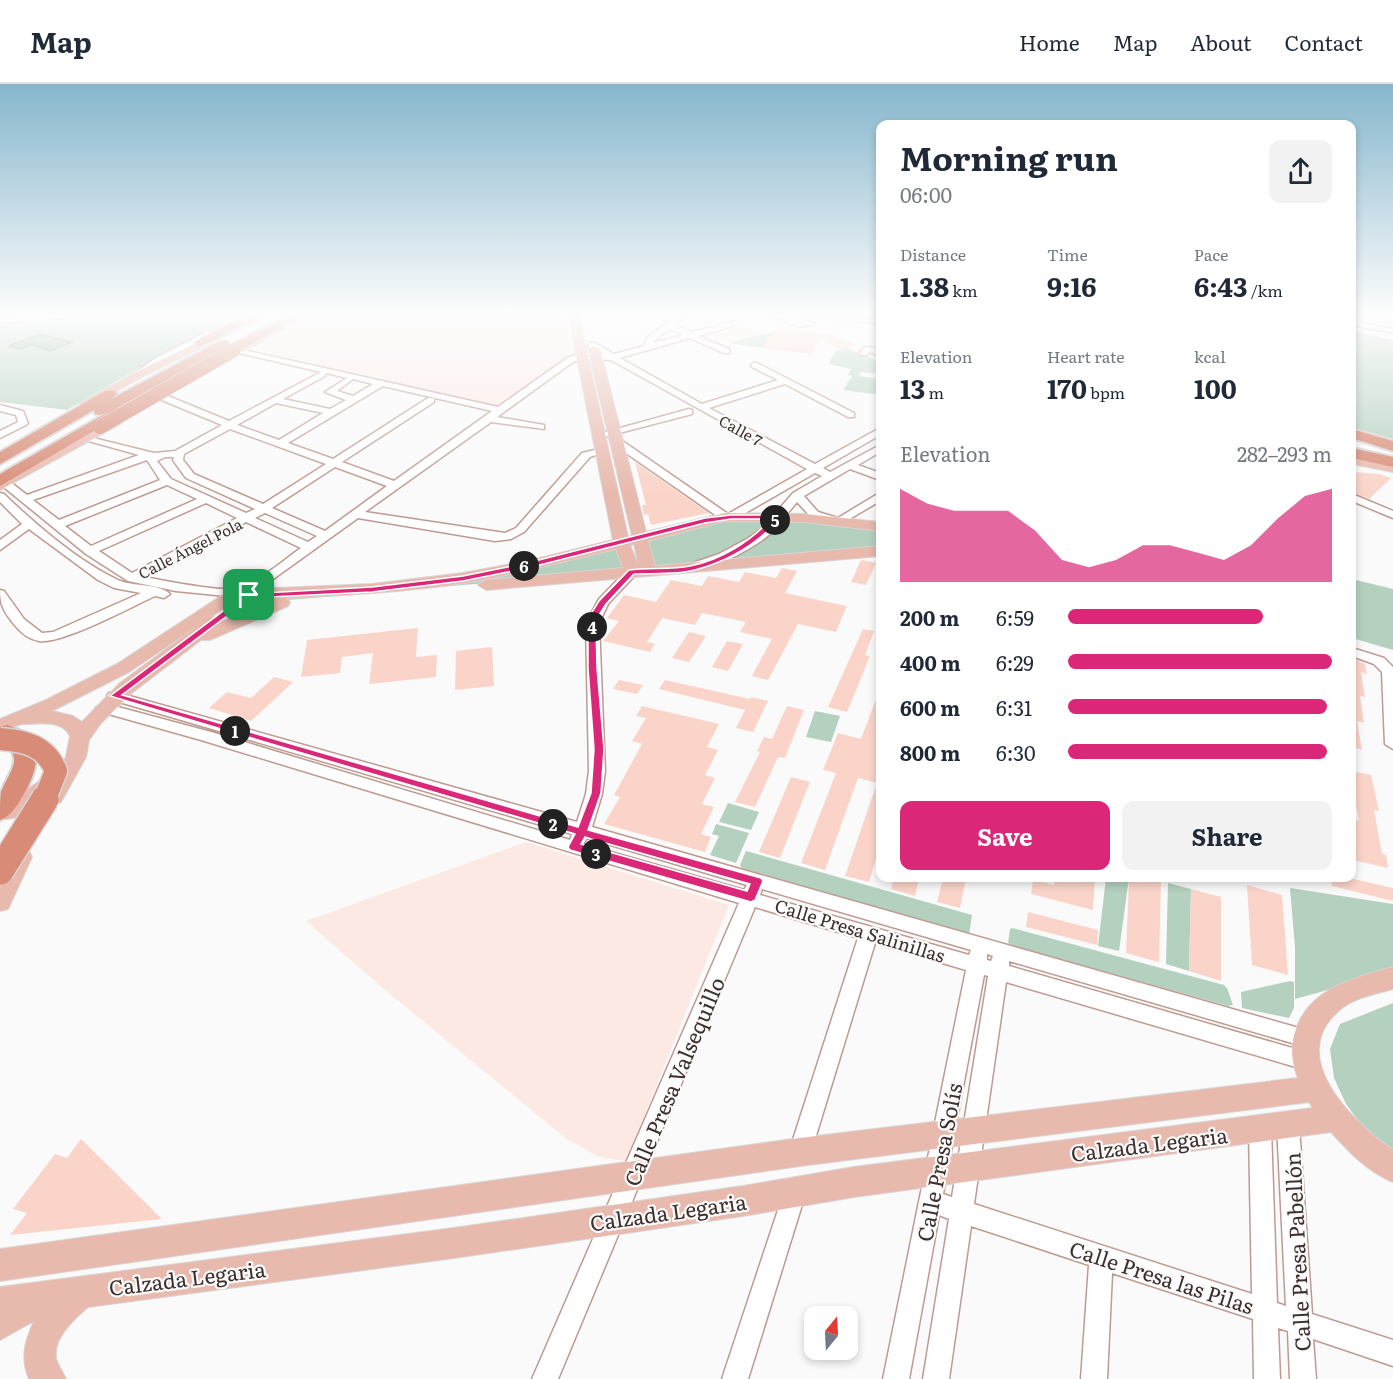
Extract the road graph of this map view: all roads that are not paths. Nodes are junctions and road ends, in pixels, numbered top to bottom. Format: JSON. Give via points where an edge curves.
{"nodes":[{"id":1,"x":140,"y":373,"type":"edge"},
{"id":2,"x":142,"y":373,"type":"edge"},
{"id":3,"x":149,"y":373,"type":"edge"},
{"id":4,"x":157,"y":373,"type":"edge"},
{"id":5,"x":169,"y":373,"type":"edge"},
{"id":6,"x":182,"y":373,"type":"edge"},
{"id":7,"x":189,"y":373,"type":"edge"},
{"id":8,"x":195,"y":373,"type":"edge"},
{"id":9,"x":198,"y":373,"type":"edge"},
{"id":10,"x":329,"y":373,"type":"edge"},
{"id":11,"x":551,"y":373,"type":"edge"},
{"id":12,"x":594,"y":373,"type":"edge"},
{"id":13,"x":597,"y":373,"type":"edge"},
{"id":14,"x":642,"y":373,"type":"edge"},
{"id":15,"x":771,"y":373,"type":"edge"},
{"id":16,"x":322,"y":374,"type":"joint"},
{"id":17,"x":136,"y":376,"type":"junction"},
{"id":18,"x":349,"y":380,"type":"junction"},
{"id":19,"x":785,"y":381,"type":"junction"},
{"id":20,"x":378,"y":385,"type":"junction"},
{"id":21,"x":165,"y":393,"type":"junction"},
{"id":22,"x":353,"y":399,"type":"junction"},
{"id":23,"x":274,"y":400,"type":"junction"},
{"id":24,"x":431,"y":400,"type":"junction"},
{"id":25,"x":701,"y":407,"type":"junction"},
{"id":26,"x":0,"y":408,"type":"edge"},
{"id":27,"x":330,"y":412,"type":"junction"},
{"id":28,"x":688,"y":412,"type":"dead end"},
{"id":29,"x":492,"y":415,"type":"junction"},
{"id":30,"x":851,"y":415,"type":"dead end"},
{"id":31,"x":103,"y":420,"type":"junction"},
{"id":32,"x":229,"y":425,"type":"junction"},
{"id":33,"x":541,"y":427,"type":"dead end"},
{"id":34,"x":876,"y":433,"type":"edge"},
{"id":35,"x":1356,"y":434,"type":"edge"},
{"id":36,"x":0,"y":435,"type":"edge"},
{"id":37,"x":616,"y":437,"type":"junction"},
{"id":38,"x":90,"y":438,"type":"junction"},
{"id":39,"x":601,"y":442,"type":"junction"},
{"id":40,"x":280,"y":443,"type":"junction"},
{"id":41,"x":1393,"y":446,"type":"edge"},
{"id":42,"x":1356,"y":447,"type":"edge"},
{"id":43,"x":876,"y":449,"type":"edge"},
{"id":44,"x":0,"y":453,"type":"edge"},
{"id":45,"x":1393,"y":456,"type":"edge"},
{"id":46,"x":178,"y":457,"type":"junction"},
{"id":47,"x":154,"y":459,"type":"junction"},
{"id":48,"x":1356,"y":459,"type":"edge"},
{"id":49,"x":1356,"y":459,"type":"edge"},
{"id":50,"x":0,"y":461,"type":"edge"},
{"id":51,"x":1393,"y":462,"type":"edge"},
{"id":52,"x":335,"y":463,"type":"junction"},
{"id":53,"x":849,"y":465,"type":"junction"},
{"id":54,"x":1393,"y":468,"type":"edge"},
{"id":55,"x":814,"y":469,"type":"junction"},
{"id":56,"x":876,"y":475,"type":"edge"},
{"id":57,"x":829,"y":476,"type":"junction"},
{"id":58,"x":1,"y":479,"type":"edge"},
{"id":59,"x":167,"y":481,"type":"junction"},
{"id":60,"x":395,"y":485,"type":"junction"},
{"id":61,"x":797,"y":495,"type":"junction"},
{"id":62,"x":0,"y":496,"type":"edge"},
{"id":63,"x":26,"y":499,"type":"junction"},
{"id":64,"x":206,"y":499,"type":"junction"},
{"id":65,"x":876,"y":499,"type":"edge"},
{"id":66,"x":1356,"y":499,"type":"edge"},
{"id":67,"x":263,"y":510,"type":"junction"},
{"id":68,"x":355,"y":514,"type":"junction"},
{"id":69,"x":1393,"y":515,"type":"edge"},
{"id":70,"x":728,"y":517,"type":"junction"},
{"id":71,"x":777,"y":517,"type":"junction"},
{"id":72,"x":248,"y":518,"type":"junction"},
{"id":73,"x":839,"y":521,"type":"junction"},
{"id":74,"x":29,"y":524,"type":"junction"},
{"id":75,"x":57,"y":525,"type":"junction"},
{"id":76,"x":876,"y":526,"type":"edge"},
{"id":77,"x":325,"y":535,"type":"junction"},
{"id":78,"x":640,"y":537,"type":"junction"},
{"id":79,"x":621,"y":542,"type":"junction"},
{"id":80,"x":0,"y":546,"type":"edge"},
{"id":81,"x":309,"y":547,"type":"junction"},
{"id":82,"x":90,"y":551,"type":"junction"},
{"id":83,"x":876,"y":551,"type":"edge"},
{"id":84,"x":692,"y":568,"type":"junction"},
{"id":85,"x":640,"y":572,"type":"junction"},
{"id":86,"x":132,"y":578,"type":"junction"},
{"id":87,"x":152,"y":593,"type":"junction"},
{"id":88,"x":0,"y":594,"type":"edge"},
{"id":89,"x":241,"y":595,"type":"junction"},
{"id":90,"x":282,"y":602,"type":"junction"},
{"id":91,"x":188,"y":643,"type":"junction"},
{"id":92,"x":1356,"y":653,"type":"edge"},
{"id":93,"x":108,"y":702,"type":"junction"},
{"id":94,"x":0,"y":728,"type":"edge"},
{"id":95,"x":81,"y":737,"type":"junction"},
{"id":96,"x":0,"y":739,"type":"edge"},
{"id":97,"x":1393,"y":744,"type":"edge"},
{"id":98,"x":71,"y":765,"type":"junction"},
{"id":99,"x":4,"y":812,"type":"edge"},
{"id":100,"x":578,"y":839,"type":"junction"},
{"id":101,"x":0,"y":870,"type":"edge"},
{"id":102,"x":754,"y":889,"type":"junction"},
{"id":103,"x":0,"y":902,"type":"edge"},
{"id":104,"x":869,"y":933,"type":"junction"},
{"id":105,"x":978,"y":955,"type":"junction"},
{"id":106,"x":1000,"y":961,"type":"junction"},
{"id":107,"x":1393,"y":978,"type":"edge"},
{"id":108,"x":1306,"y":1050,"type":"junction"},
{"id":109,"x":1315,"y":1089,"type":"junction"},
{"id":110,"x":1336,"y":1118,"type":"junction"},
{"id":111,"x":1274,"y":1127,"type":"junction"},
{"id":112,"x":975,"y":1130,"type":"junction"},
{"id":113,"x":943,"y":1133,"type":"junction"},
{"id":114,"x":800,"y":1152,"type":"junction"},
{"id":115,"x":969,"y":1166,"type":"junction"},
{"id":116,"x":1393,"y":1168,"type":"edge"},
{"id":117,"x":936,"y":1171,"type":"junction"},
{"id":118,"x":632,"y":1176,"type":"junction"},
{"id":119,"x":930,"y":1201,"type":"junction"},
{"id":120,"x":792,"y":1202,"type":"junction"},
{"id":121,"x":962,"y":1210,"type":"junction"},
{"id":122,"x":614,"y":1218,"type":"junction"},
{"id":123,"x":1101,"y":1256,"type":"junction"},
{"id":124,"x":0,"y":1265,"type":"edge"},
{"id":125,"x":83,"y":1291,"type":"junction"},
{"id":126,"x":45,"y":1296,"type":"junction"},
{"id":127,"x":0,"y":1303,"type":"edge"},
{"id":128,"x":1266,"y":1310,"type":"junction"},
{"id":129,"x":1300,"y":1321,"type":"junction"},
{"id":130,"x":0,"y":1324,"type":"edge"},
{"id":131,"x":1393,"y":1353,"type":"edge"},
{"id":132,"x":49,"y":1379,"type":"edge"},
{"id":133,"x":545,"y":1379,"type":"edge"},
{"id":134,"x":735,"y":1379,"type":"edge"},
{"id":135,"x":896,"y":1379,"type":"edge"},
{"id":136,"x":936,"y":1379,"type":"edge"},
{"id":137,"x":1094,"y":1379,"type":"edge"},
{"id":138,"x":1267,"y":1379,"type":"edge"},
{"id":139,"x":1303,"y":1379,"type":"edge"}],
"edges":[{"from":1,"to":17,"type":"street"},
{"from":2,"to":17,"type":"main road"},
{"from":3,"to":50,"type":"highway"},
{"from":4,"to":50,"type":"highway"},
{"from":5,"to":58,"type":"highway"},
{"from":6,"to":58,"type":"highway","bridge":true},
{"from":7,"to":31,"type":"highway"},
{"from":8,"to":58,"type":"highway","bridge":true,"via":[[39,462]]},
{"from":9,"to":21,"type":"main road"},
{"from":10,"to":20,"type":"street"},
{"from":11,"to":29,"type":"street"},
{"from":12,"to":39,"type":"main road"},
{"from":13,"to":37,"type":"main road"},
{"from":14,"to":25,"type":"street","name":"Calle 7"},
{"from":15,"to":19,"type":"street"},
{"from":16,"to":18,"type":"street"},
{"from":16,"to":23,"type":"street"},
{"from":17,"to":44,"type":"main road"},
{"from":18,"to":20,"type":"street"},
{"from":18,"to":22,"type":"street","via":[[330,392]]},
{"from":19,"to":25,"type":"street"},
{"from":19,"to":30,"type":"street"},
{"from":20,"to":22,"type":"street"},
{"from":20,"to":24,"type":"street"},
{"from":20,"to":29,"type":"street"},
{"from":21,"to":31,"type":"highway"},
{"from":21,"to":32,"type":"street"},
{"from":21,"to":38,"type":"main road"},
{"from":22,"to":27,"type":"street"},
{"from":23,"to":27,"type":"street"},
{"from":23,"to":32,"type":"street"},
{"from":24,"to":29,"type":"street"},
{"from":24,"to":52,"type":"street","name":"Calle Ángel Pola"},
{"from":25,"to":55,"type":"street","name":"Calle 7"},
{"from":26,"to":36,"type":"street","via":[[21,413],[23,423]]},
{"from":27,"to":40,"type":"street"},
{"from":28,"to":37,"type":"street"},
{"from":29,"to":33,"type":"street"},
{"from":29,"to":60,"type":"street"},
{"from":31,"to":58,"type":"highway"},
{"from":32,"to":40,"type":"street"},
{"from":32,"to":46,"type":"street"},
{"from":34,"to":55,"type":"street"},
{"from":35,"to":41,"type":"highway"},
{"from":37,"to":39,"type":"street"},
{"from":37,"to":70,"type":"street"},
{"from":37,"to":78,"type":"main road"},
{"from":38,"to":47,"type":"street"},
{"from":38,"to":58,"type":"main road"},
{"from":39,"to":68,"type":"street","via":[[515,534],[495,537]]},
{"from":39,"to":79,"type":"main road"},
{"from":40,"to":52,"type":"street"},
{"from":42,"to":45,"type":"highway"},
{"from":43,"to":53,"type":"street"},
{"from":46,"to":47,"type":"street","via":[[168,465]]},
{"from":46,"to":67,"type":"street","via":[[190,476]]},
{"from":47,"to":59,"type":"street"},
{"from":47,"to":63,"type":"street"},
{"from":48,"to":51,"type":"highway"},
{"from":49,"to":54,"type":"main road"},
{"from":52,"to":60,"type":"street"},
{"from":52,"to":67,"type":"street","name":"Calle Ángel Pola"},
{"from":53,"to":56,"type":"street"},
{"from":53,"to":57,"type":"street"},
{"from":55,"to":57,"type":"street","name":"Calle 7"},
{"from":55,"to":70,"type":"street"},
{"from":57,"to":61,"type":"street"},
{"from":58,"to":63,"type":"street"},
{"from":59,"to":64,"type":"street"},
{"from":59,"to":75,"type":"street"},
{"from":60,"to":68,"type":"street"},
{"from":61,"to":71,"type":"street"},
{"from":61,"to":73,"type":"street","via":[[814,514]]},
{"from":62,"to":74,"type":"street"},
{"from":63,"to":75,"type":"street"},
{"from":64,"to":72,"type":"street"},
{"from":64,"to":82,"type":"street"},
{"from":65,"to":73,"type":"street"},
{"from":66,"to":69,"type":"street"},
{"from":67,"to":72,"type":"street","name":"Calle Ángel Pola"},
{"from":67,"to":77,"type":"street"},
{"from":68,"to":77,"type":"street"},
{"from":70,"to":71,"type":"main road"},
{"from":70,"to":78,"type":"main road"},
{"from":71,"to":73,"type":"main road"},
{"from":71,"to":84,"type":"street","via":[[766,531],[739,550]]},
{"from":72,"to":81,"type":"street"},
{"from":72,"to":86,"type":"street","name":"Calle Ángel Pola"},
{"from":73,"to":76,"type":"main road"},
{"from":74,"to":80,"type":"street"},
{"from":74,"to":87,"type":"street","via":[[102,577]]},
{"from":75,"to":82,"type":"street"},
{"from":77,"to":81,"type":"street"},
{"from":78,"to":79,"type":"main road"},
{"from":78,"to":85,"type":"main road"},
{"from":79,"to":85,"type":"main road"},
{"from":79,"to":89,"type":"main road","via":[[463,578],[372,589]]},
{"from":81,"to":89,"type":"street"},
{"from":82,"to":86,"type":"street"},
{"from":83,"to":84,"type":"main road"},
{"from":84,"to":85,"type":"main road"},
{"from":85,"to":90,"type":"main road"},
{"from":85,"to":100,"type":"street","via":[[602,603],[594,615],[592,668],[599,749],[596,793]]},
{"from":86,"to":89,"type":"street"},
{"from":87,"to":88,"type":"street","via":[[47,637],[32,634]]},
{"from":87,"to":89,"type":"street"},
{"from":89,"to":90,"type":"main road"},
{"from":89,"to":91,"type":"main road"},
{"from":89,"to":94,"type":"main road","via":[[123,668]]},
{"from":90,"to":91,"type":"main road"},
{"from":91,"to":93,"type":"main road"},
{"from":92,"to":97,"type":"street","via":[[1379,661],[1389,670]]},
{"from":93,"to":95,"type":"main road"},
{"from":93,"to":100,"type":"street","name":"Calle Presa Salinillas","via":[[216,739]]},
{"from":94,"to":95,"type":"main road","via":[[39,717],[50,718],[68,722]]},
{"from":94,"to":99,"type":"highway","via":[[18,741],[27,757],[24,773]]},
{"from":95,"to":98,"type":"main road"},
{"from":96,"to":101,"type":"highway","bridge":true,"via":[[38,746],[50,756],[56,771],[49,790]]},
{"from":98,"to":99,"type":"main road","via":[[38,794]]},
{"from":98,"to":103,"type":"main road"},
{"from":100,"to":102,"type":"street","name":"Calle Presa Salinillas"},
{"from":102,"to":104,"type":"street","name":"Calle Presa Salinillas"},
{"from":102,"to":105,"type":"street","name":"Calle Presa Salinillas"},
{"from":102,"to":118,"type":"street","name":"Calle Presa Valsequillo"},
{"from":104,"to":105,"type":"street","name":"Calle Presa Salinillas"},
{"from":104,"to":114,"type":"street"},
{"from":105,"to":106,"type":"street","name":"Calle Presa Salinillas"},
{"from":105,"to":113,"type":"street","name":"Calle Presa Solís"},
{"from":106,"to":108,"type":"street","name":"Calle Presa Salinillas"},
{"from":106,"to":112,"type":"street","name":"Calle Presa Solís"},
{"from":107,"to":108,"type":"main road","via":[[1332,1000],[1314,1021]]},
{"from":108,"to":109,"type":"main road"},
{"from":109,"to":110,"type":"main road"},
{"from":109,"to":112,"type":"main road","name":"Calzada Legaria"},
{"from":110,"to":111,"type":"main road","name":"Calzada Legaria"},
{"from":110,"to":116,"type":"main road","via":[[1366,1149]]},
{"from":111,"to":115,"type":"main road","name":"Calzada Legaria"},
{"from":111,"to":128,"type":"street","name":"Calle Presa Pabellón"},
{"from":111,"to":129,"type":"street","name":"Calle Presa Pabellón"},
{"from":112,"to":113,"type":"main road","name":"Calzada Legaria"},
{"from":112,"to":115,"type":"street","name":"Calle Presa Solís"},
{"from":113,"to":114,"type":"main road","name":"Calzada Legaria"},
{"from":113,"to":117,"type":"street","name":"Calle Presa Solís"},
{"from":114,"to":118,"type":"main road","name":"Calzada Legaria"},
{"from":115,"to":117,"type":"main road","name":"Calzada Legaria"},
{"from":115,"to":121,"type":"street","name":"Calle Presa Solís"},
{"from":117,"to":119,"type":"street","name":"Calle Presa Solís"},
{"from":117,"to":120,"type":"main road","name":"Calzada Legaria"},
{"from":118,"to":122,"type":"street","name":"Calle Presa Valsequillo"},
{"from":118,"to":124,"type":"main road","name":"Calzada Legaria"},
{"from":119,"to":121,"type":"street","name":"Calle Presa las Pilas"},
{"from":119,"to":135,"type":"street","name":"Calle Presa Solís"},
{"from":120,"to":122,"type":"main road","name":"Calzada Legaria"},
{"from":120,"to":134,"type":"street"},
{"from":121,"to":123,"type":"street","name":"Calle Presa las Pilas"},
{"from":121,"to":136,"type":"street","name":"Calle Presa Solís"},
{"from":122,"to":125,"type":"main road","name":"Calzada Legaria"},
{"from":122,"to":133,"type":"street","name":"Calle Presa Valsequillo"},
{"from":123,"to":128,"type":"street","name":"Calle Presa las Pilas"},
{"from":123,"to":137,"type":"street"},
{"from":125,"to":126,"type":"main road","name":"Calzada Legaria"},
{"from":125,"to":132,"type":"main road","via":[[62,1309],[43,1338],[40,1360]]},
{"from":126,"to":127,"type":"main road","name":"Calzada Legaria"},
{"from":126,"to":130,"type":"main road"},
{"from":128,"to":129,"type":"street","name":"Calle Presa las Pilas"},
{"from":128,"to":138,"type":"street","name":"Calle Presa Pabellón"},
{"from":129,"to":131,"type":"street","name":"Calle Presa las Pilas"},
{"from":129,"to":139,"type":"street","name":"Calle Presa Pabellón"}]}
